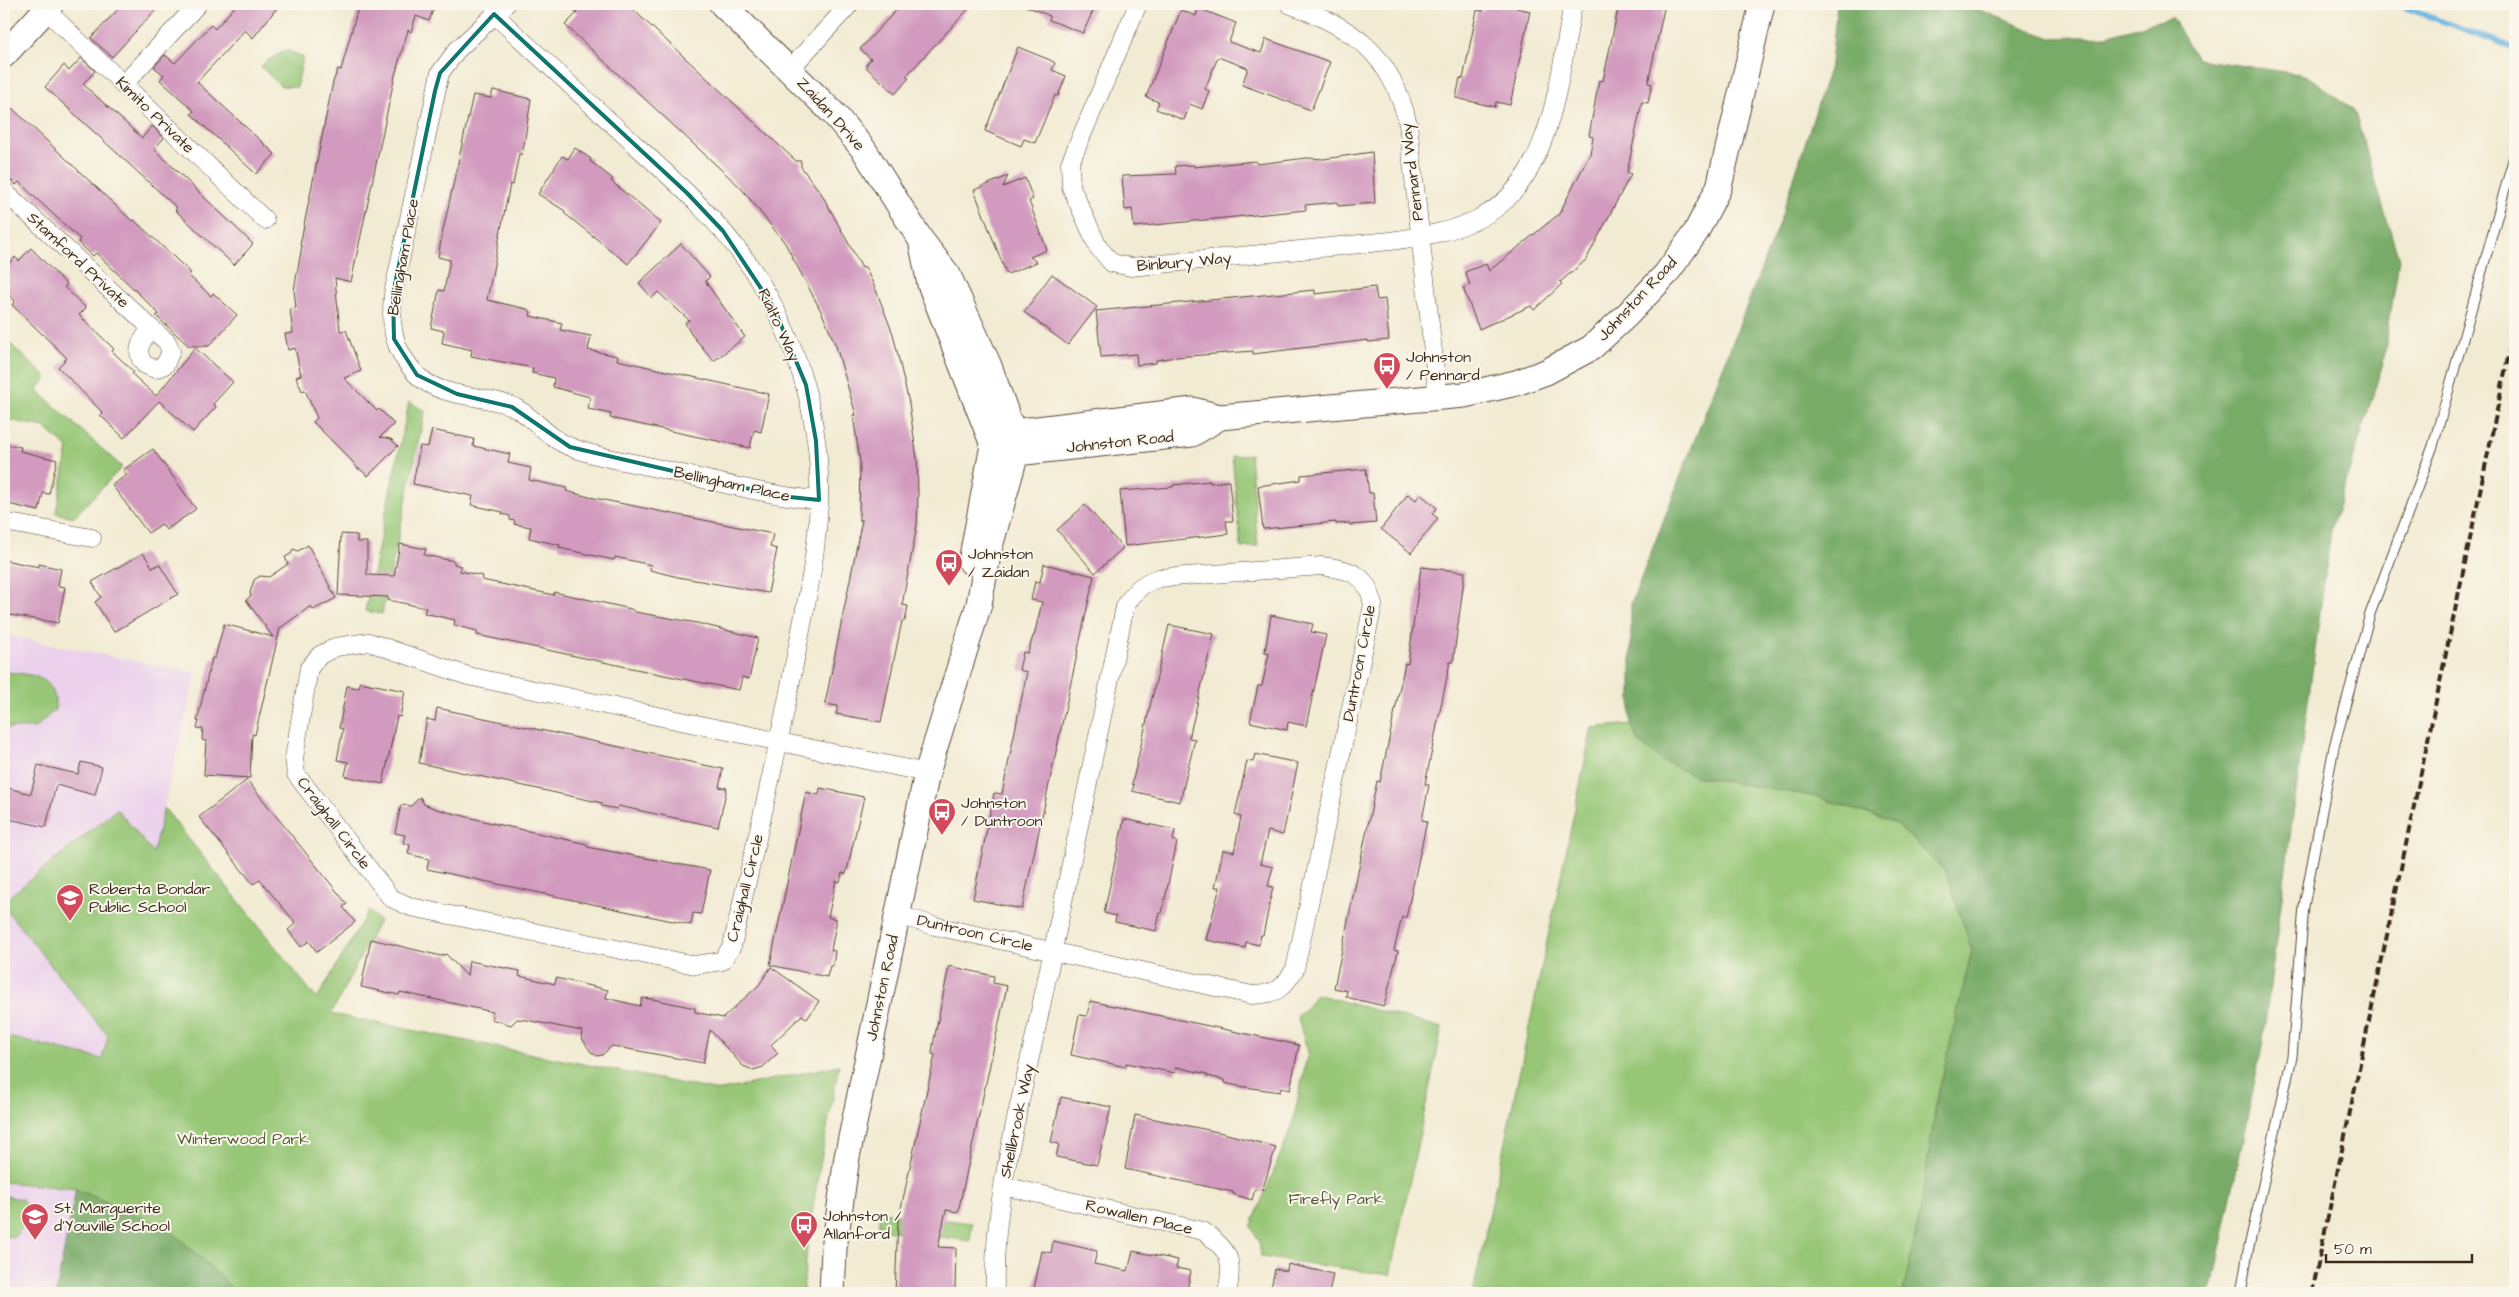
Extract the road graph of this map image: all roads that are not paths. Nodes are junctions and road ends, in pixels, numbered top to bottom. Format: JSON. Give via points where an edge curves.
{"nodes":[{"id":1,"x":198,"y":4,"type":"edge"},
{"id":2,"x":722,"y":4,"type":"edge"},
{"id":3,"x":850,"y":4,"type":"edge"},
{"id":4,"x":1138,"y":4,"type":"edge"},
{"id":5,"x":1289,"y":4,"type":"edge"},
{"id":6,"x":1573,"y":4,"type":"edge"},
{"id":7,"x":1762,"y":4,"type":"edge"},
{"id":8,"x":48,"y":7,"type":"edge"},
{"id":9,"x":500,"y":9,"type":"edge"},
{"id":10,"x":4,"y":56,"type":"edge"},
{"id":11,"x":790,"y":69,"type":"junction"},
{"id":12,"x":123,"y":85,"type":"junction"},
{"id":13,"x":2515,"y":153,"type":"edge"},
{"id":14,"x":4,"y":191,"type":"edge"},
{"id":15,"x":265,"y":220,"type":"dead end"},
{"id":16,"x":1420,"y":236,"type":"junction"},
{"id":17,"x":920,"y":240,"type":"junction"},
{"id":18,"x":151,"y":328,"type":"dead end"},
{"id":19,"x":1438,"y":397,"type":"junction"},
{"id":20,"x":1015,"y":443,"type":"junction"},
{"id":21,"x":993,"y":445,"type":"junction"},
{"id":22,"x":819,"y":500,"type":"junction"},
{"id":23,"x":4,"y":522,"type":"edge"},
{"id":24,"x":92,"y":538,"type":"dead end"},
{"id":25,"x":953,"y":686,"type":"junction"},
{"id":26,"x":780,"y":742,"type":"junction"},
{"id":27,"x":927,"y":773,"type":"junction"},
{"id":28,"x":898,"y":915,"type":"junction"},
{"id":29,"x":1053,"y":950,"type":"junction"},
{"id":30,"x":1003,"y":1186,"type":"junction"},
{"id":31,"x":832,"y":1293,"type":"edge"},
{"id":32,"x":995,"y":1293,"type":"edge"},
{"id":33,"x":1227,"y":1293,"type":"edge"},
{"id":34,"x":2241,"y":1293,"type":"edge"}],
"edges":[{"from":1,"to":12,"type":"street"},
{"from":2,"to":11,"type":"street","name":"Zaidan Drive"},
{"from":3,"to":11,"type":"street"},
{"from":4,"to":16,"type":"street","name":"Binbury Way","via":[[1070,163],[1071,187],[1098,247],[1112,263],[1131,267],[1370,244]]},
{"from":5,"to":16,"type":"street","name":"Pennard Way","via":[[1325,17],[1355,36],[1392,77],[1408,124]]},
{"from":6,"to":16,"type":"street","name":"Binbury Way","via":[[1549,122],[1532,165],[1520,184],[1483,216],[1467,224]]},
{"from":7,"to":19,"type":"street","name":"Johnston Road","via":[[1719,187],[1696,232],[1666,274],[1591,348],[1546,372],[1516,383],[1464,395]]},
{"from":8,"to":10,"type":"street"},
{"from":8,"to":12,"type":"street","name":"Kimito Private"},
{"from":9,"to":22,"type":"street","name":"Rialto Way","via":[[687,192],[752,269],[774,308],[806,385],[816,441]]},
{"from":9,"to":22,"type":"street","name":"Bellingham Place","via":[[457,50],[440,73],[393,294],[390,320],[401,355],[417,375],[432,385],[512,406],[570,447],[780,496]]},
{"from":11,"to":17,"type":"street","name":"Zaidan Drive","via":[[864,150]]},
{"from":12,"to":15,"type":"street","name":"Kimito Private"},
{"from":13,"to":34,"type":"lane","via":[[2434,446],[2370,614],[2334,747],[2304,906],[2292,1057]]},
{"from":14,"to":18,"type":"street","name":"Stamford Private"},
{"from":16,"to":19,"type":"street","name":"Pennard Way"},
{"from":17,"to":20,"type":"street","name":"Zaidan Drive","via":[[948,275],[989,366]]},
{"from":17,"to":21,"type":"street","name":"Zaidan Drive","via":[[930,284]]},
{"from":19,"to":20,"type":"street","name":"Johnston Road","via":[[1220,417],[1193,410]]},
{"from":20,"to":21,"type":"street","name":"Johnston Road"},
{"from":20,"to":25,"type":"street","name":"Johnston Road","via":[[979,604]]},
{"from":21,"to":25,"type":"street","name":"Johnston Road","via":[[963,601]]},
{"from":22,"to":26,"type":"street","name":"Rialto Way","via":[[812,571]]},
{"from":23,"to":24,"type":"street"},
{"from":25,"to":27,"type":"street","name":"Johnston Road"},
{"from":26,"to":26,"type":"street","name":"Craighall Circle","via":[[468,676],[369,642],[336,647],[320,655],[309,668],[294,758],[296,774],[391,898],[411,907],[695,965],[722,961],[732,946]]},
{"from":26,"to":27,"type":"street","name":"Craighall Circle"},
{"from":27,"to":28,"type":"street","name":"Johnston Road"},
{"from":28,"to":29,"type":"street","name":"Duntroon Circle","via":[[935,926]]},
{"from":28,"to":31,"type":"street","name":"Johnston Road","via":[[847,1157],[834,1249]]},
{"from":29,"to":29,"type":"street","name":"Duntroon Circle","via":[[1252,995],[1268,994],[1283,988],[1295,969],[1373,605],[1371,592],[1360,576],[1347,569],[1313,567],[1159,578],[1146,582],[1134,592],[1125,607]]},
{"from":29,"to":30,"type":"street","name":"Shellbrook Way"},
{"from":30,"to":32,"type":"street","name":"Shellbrook Way","via":[[994,1265]]},
{"from":30,"to":33,"type":"street","name":"Rowallen Place","via":[[1203,1231],[1220,1243],[1228,1255],[1231,1272]]}]}
